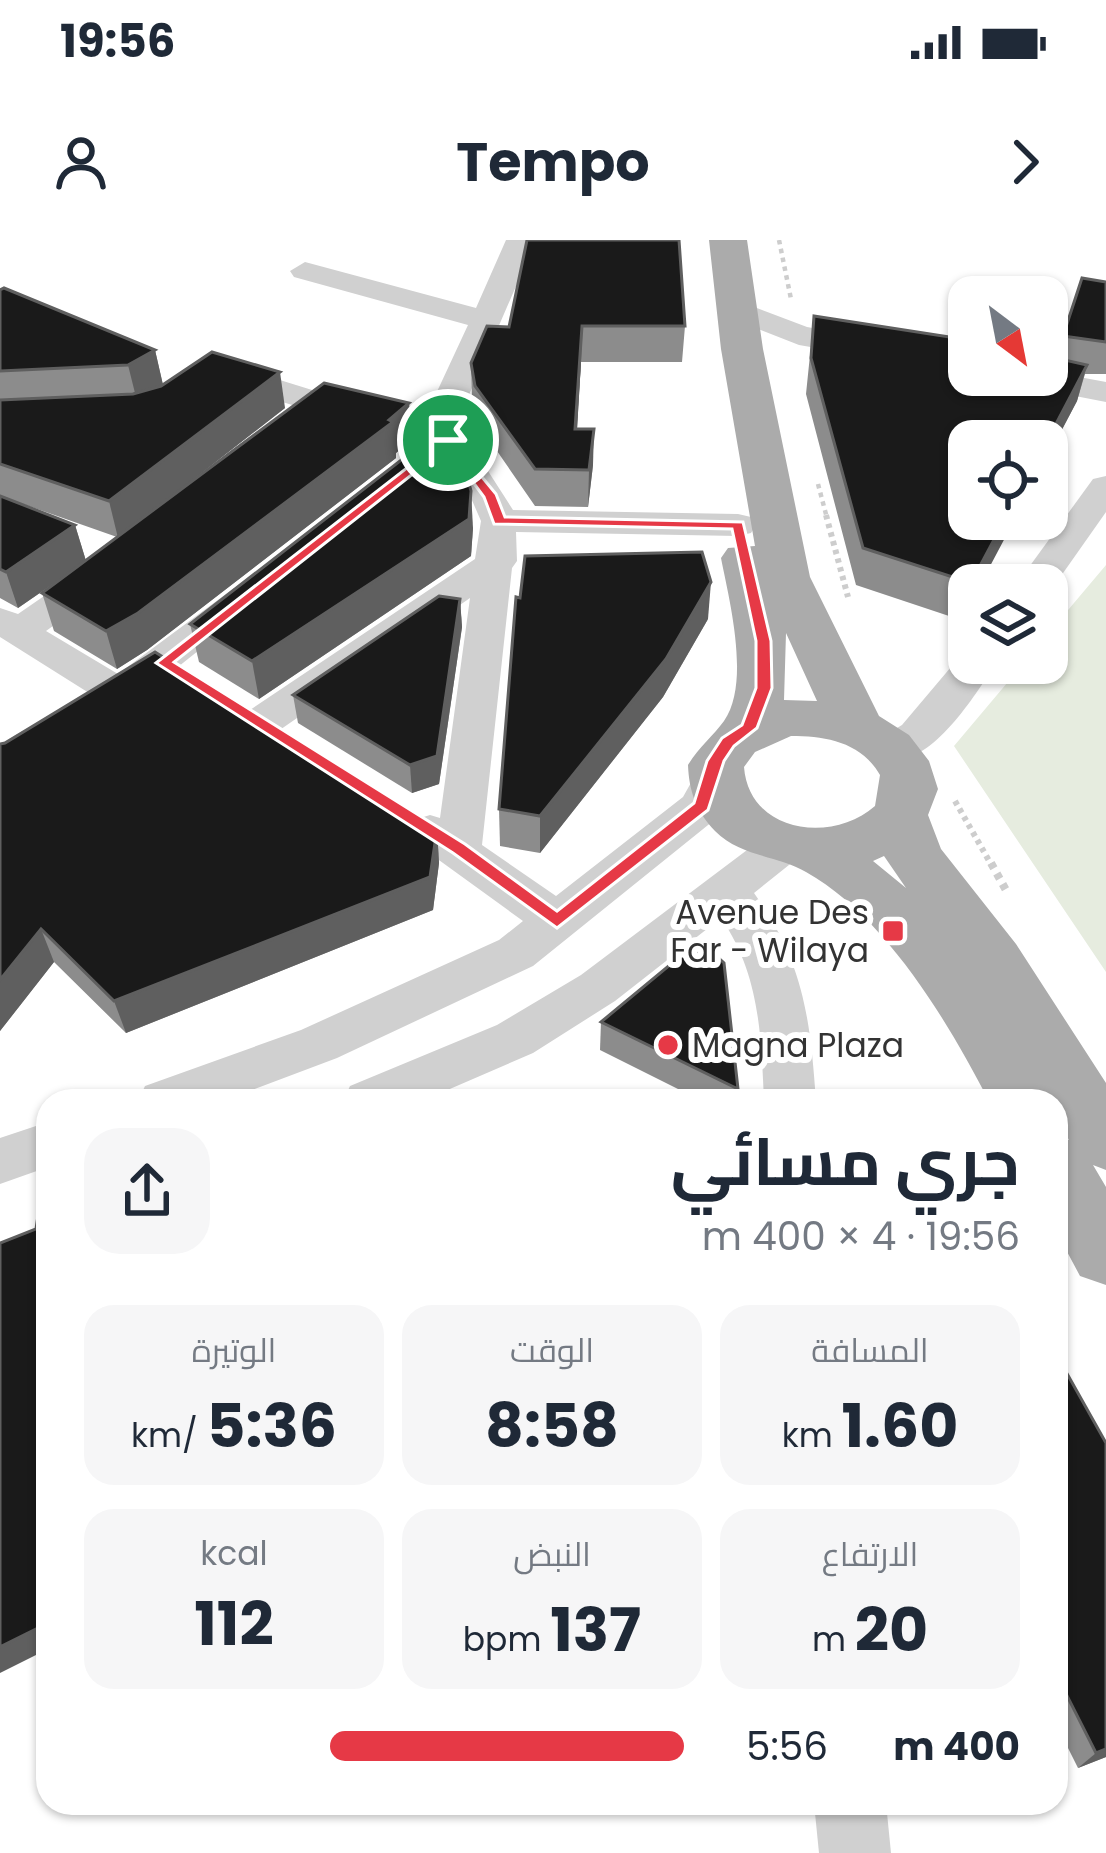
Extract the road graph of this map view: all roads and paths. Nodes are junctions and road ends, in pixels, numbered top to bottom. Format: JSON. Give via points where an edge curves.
{"nodes":[{"id":1,"x":521,"y":240,"type":"edge"},
{"id":2,"x":698,"y":240,"type":"edge"},
{"id":3,"x":728,"y":240,"type":"edge"},
{"id":4,"x":779,"y":240,"type":"edge"},
{"id":5,"x":305,"y":272,"type":"dead end"},
{"id":6,"x":488,"y":319,"type":"junction"},
{"id":7,"x":739,"y":329,"type":"junction"},
{"id":8,"x":799,"y":335,"type":"junction"},
{"id":9,"x":948,"y":363,"type":"edge"},
{"id":10,"x":1068,"y":385,"type":"edge"},
{"id":11,"x":183,"y":392,"type":"edge"},
{"id":12,"x":1106,"y":392,"type":"edge"},
{"id":13,"x":320,"y":403,"type":"junction"},
{"id":14,"x":284,"y":431,"type":"edge"},
{"id":15,"x":447,"y":432,"type":"junction"},
{"id":16,"x":412,"y":468,"type":"edge"},
{"id":17,"x":815,"y":473,"type":"dead end"},
{"id":18,"x":1101,"y":503,"type":"edge"},
{"id":19,"x":738,"y":525,"type":"junction"},
{"id":20,"x":498,"y":541,"type":"junction"},
{"id":21,"x":82,"y":542,"type":"dead end"},
{"id":22,"x":1052,"y":564,"type":"edge"},
{"id":23,"x":270,"y":579,"type":"edge"},
{"id":24,"x":850,"y":602,"type":"dead end"},
{"id":25,"x":10,"y":626,"type":"edge"},
{"id":26,"x":164,"y":663,"type":"junction"},
{"id":27,"x":952,"y":684,"type":"edge"},
{"id":28,"x":119,"y":693,"type":"junction"},
{"id":29,"x":259,"y":724,"type":"junction"},
{"id":30,"x":749,"y":728,"type":"junction"},
{"id":31,"x":889,"y":738,"type":"junction"},
{"id":32,"x":299,"y":749,"type":"edge"},
{"id":33,"x":0,"y":763,"type":"edge"},
{"id":34,"x":712,"y":782,"type":"junction"},
{"id":35,"x":399,"y":811,"type":"edge"},
{"id":36,"x":902,"y":819,"type":"junction"},
{"id":37,"x":801,"y":848,"type":"junction"},
{"id":38,"x":459,"y":849,"type":"junction"},
{"id":39,"x":727,"y":891,"type":"junction"},
{"id":40,"x":1020,"y":910,"type":"dead end"},
{"id":41,"x":557,"y":921,"type":"junction"},
{"id":42,"x":320,"y":1044,"type":"junction"},
{"id":43,"x":211,"y":1089,"type":"edge"},
{"id":44,"x":342,"y":1089,"type":"edge"},
{"id":45,"x":397,"y":1089,"type":"edge"},
{"id":46,"x":789,"y":1089,"type":"edge"},
{"id":47,"x":1016,"y":1089,"type":"edge"},
{"id":48,"x":1106,"y":1141,"type":"edge"},
{"id":49,"x":36,"y":1148,"type":"edge"},
{"id":50,"x":0,"y":1161,"type":"edge"},
{"id":51,"x":1068,"y":1186,"type":"edge"},
{"id":52,"x":1106,"y":1253,"type":"edge"},
{"id":53,"x":851,"y":1815,"type":"edge"},
{"id":54,"x":855,"y":1853,"type":"edge"}],
"edges":[{"from":1,"to":6,"type":"street"},
{"from":2,"to":19,"type":"main road"},
{"from":3,"to":7,"type":"main road"},
{"from":4,"to":8,"type":"path"},
{"from":5,"to":6,"type":"street"},
{"from":6,"to":15,"type":"street","via":[[451,392]]},
{"from":7,"to":8,"type":"street"},
{"from":7,"to":31,"type":"main road","via":[[785,577]]},
{"from":8,"to":9,"type":"street"},
{"from":10,"to":12,"type":"street"},
{"from":11,"to":13,"type":"street","via":[[214,370]]},
{"from":13,"to":14,"type":"street"},
{"from":13,"to":15,"type":"street"},
{"from":15,"to":16,"type":"street"},
{"from":15,"to":20,"type":"street","via":[[491,496]]},
{"from":17,"to":24,"type":"path"},
{"from":18,"to":22,"type":"street"},
{"from":19,"to":20,"type":"street"},
{"from":19,"to":30,"type":"main road","via":[[764,641],[764,688]]},
{"from":20,"to":29,"type":"street"},
{"from":20,"to":38,"type":"street"},
{"from":21,"to":25,"type":"street","via":[[123,558]]},
{"from":23,"to":26,"type":"street"},
{"from":25,"to":28,"type":"street"},
{"from":26,"to":28,"type":"street"},
{"from":26,"to":29,"type":"street"},
{"from":27,"to":31,"type":"street"},
{"from":28,"to":33,"type":"street"},
{"from":29,"to":32,"type":"street"},
{"from":30,"to":31,"type":"main road","via":[[820,718]]},
{"from":30,"to":34,"type":"main road","via":[[728,742]]},
{"from":31,"to":36,"type":"main road","via":[[908,772],[911,796]]},
{"from":31,"to":40,"type":"path"},
{"from":34,"to":37,"type":"main road","via":[[734,820]]},
{"from":34,"to":41,"type":"street","via":[[702,806]]},
{"from":35,"to":38,"type":"street"},
{"from":36,"to":37,"type":"main road","via":[[868,843]]},
{"from":36,"to":48,"type":"main road","via":[[914,856],[994,961]]},
{"from":37,"to":39,"type":"street"},
{"from":37,"to":47,"type":"main road","via":[[857,878],[945,965]]},
{"from":38,"to":41,"type":"street"},
{"from":39,"to":45,"type":"street","via":[[515,1039]]},
{"from":39,"to":46,"type":"street","via":[[760,936],[783,990]]},
{"from":41,"to":42,"type":"street","via":[[516,953]]},
{"from":42,"to":43,"type":"street"},
{"from":42,"to":44,"type":"street"},
{"from":49,"to":50,"type":"street"},
{"from":51,"to":52,"type":"main road"},
{"from":53,"to":54,"type":"street"}]}
